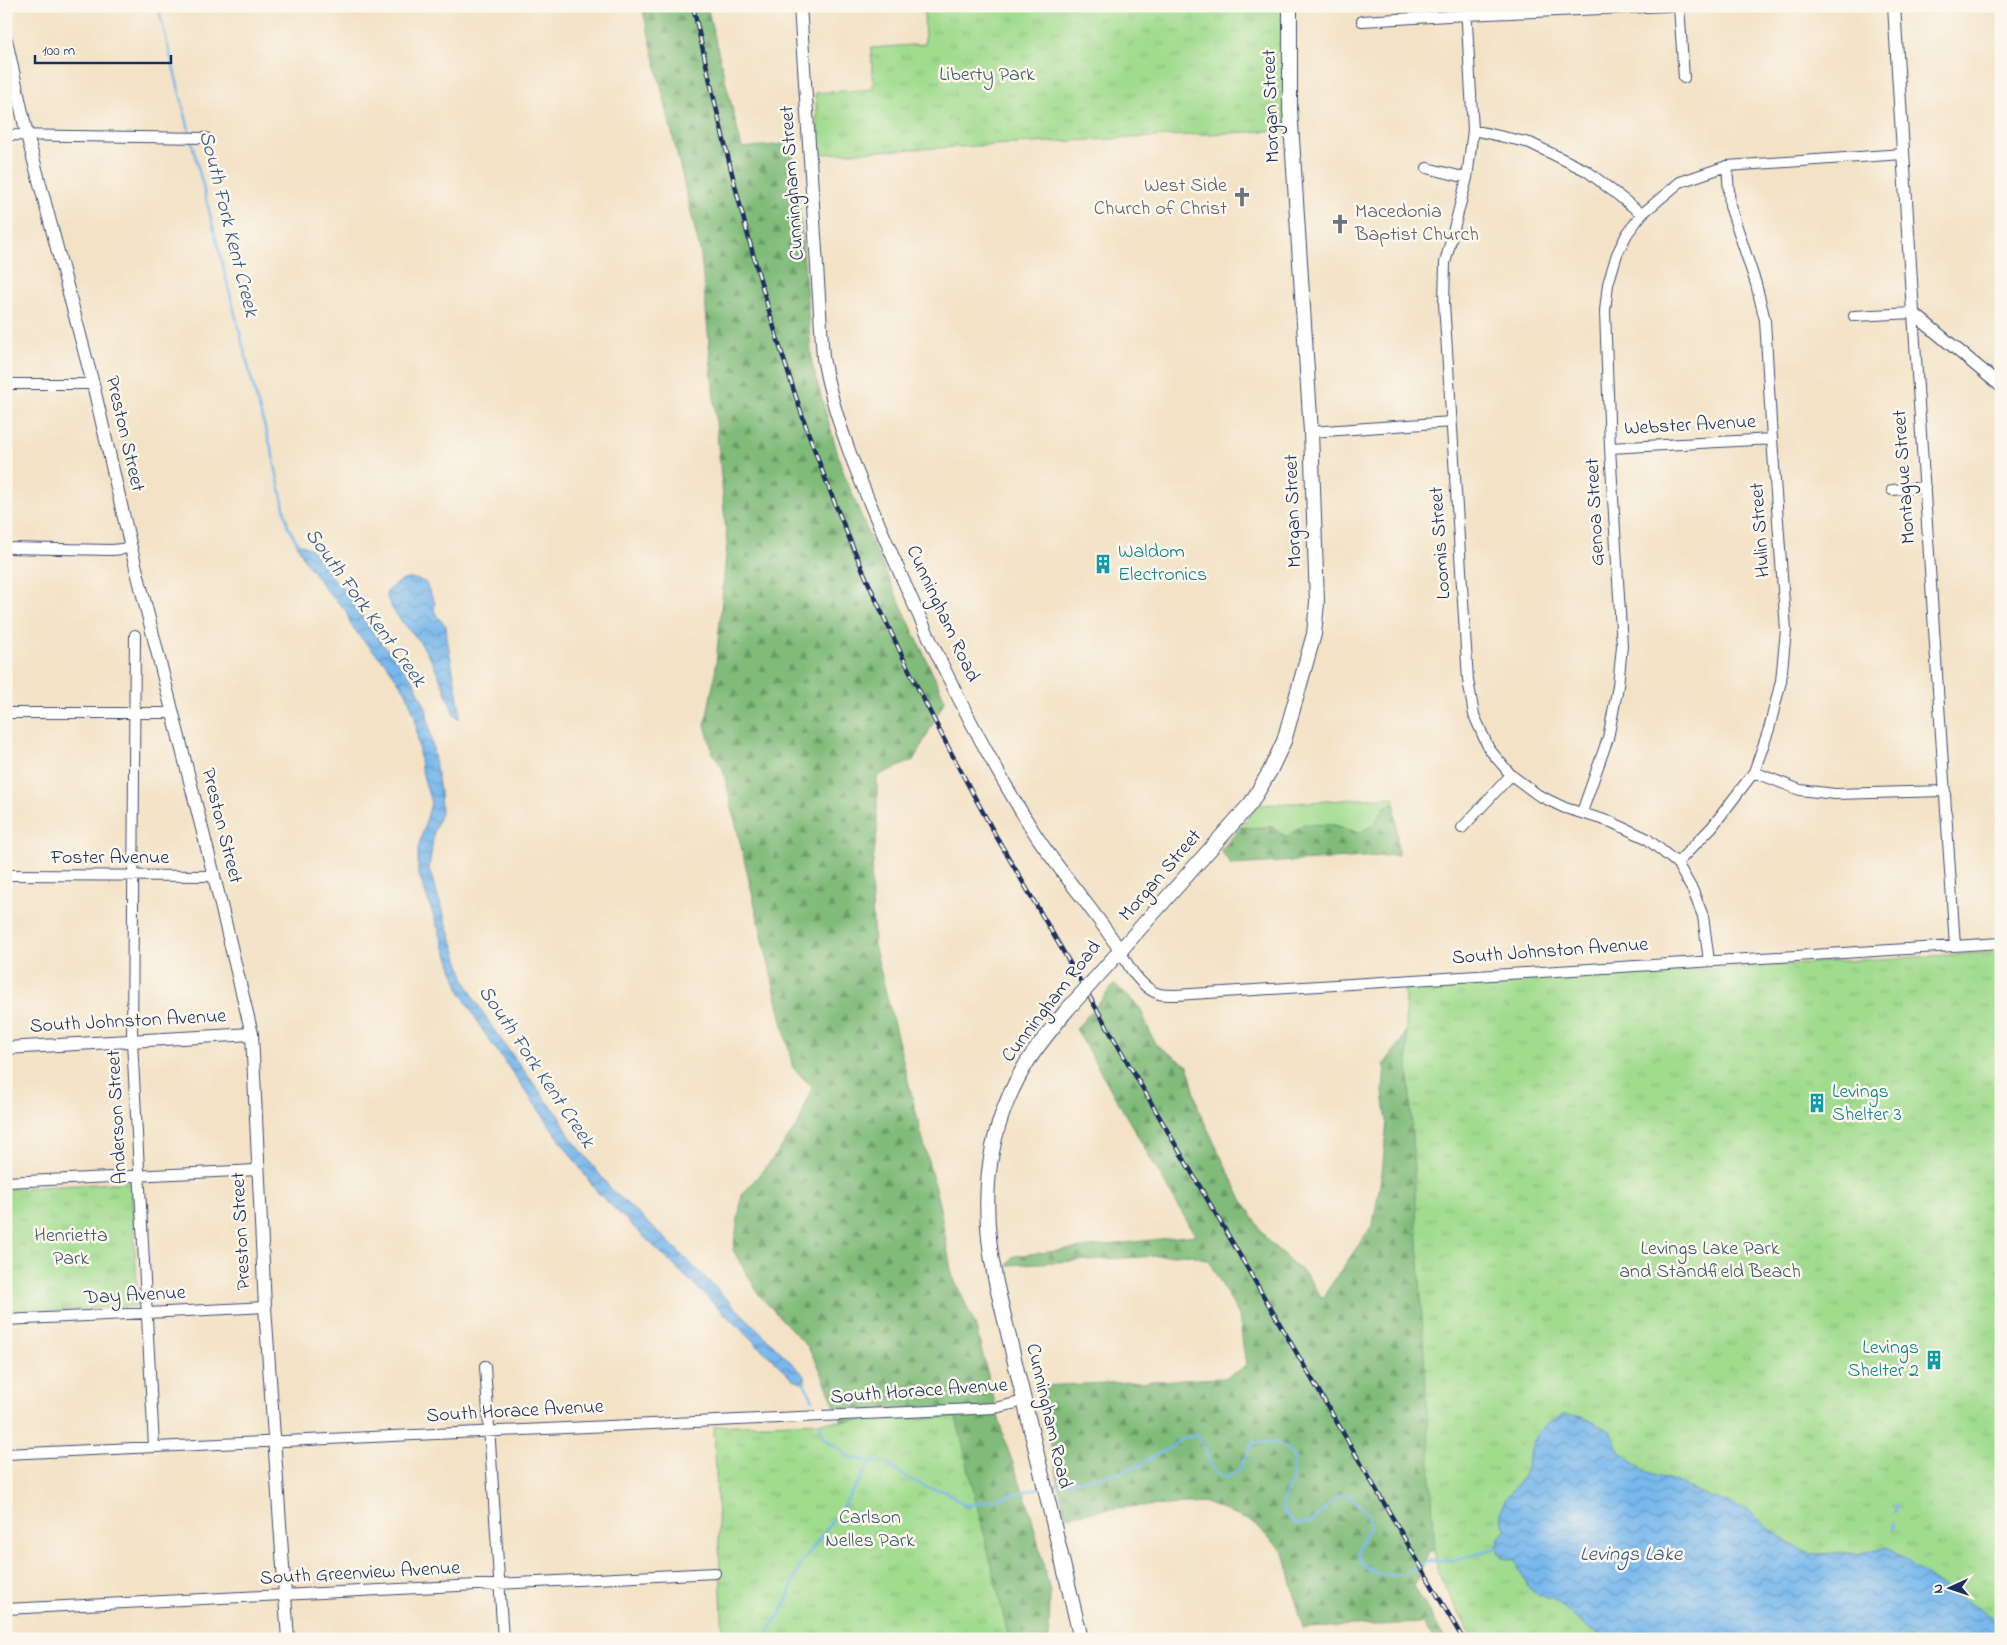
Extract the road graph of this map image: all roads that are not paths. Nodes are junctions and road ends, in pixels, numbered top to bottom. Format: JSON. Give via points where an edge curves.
{"nodes":[{"id":1,"x":800,"y":6,"type":"edge"},
{"id":2,"x":1290,"y":6,"type":"edge"},
{"id":3,"x":1668,"y":6,"type":"edge"},
{"id":4,"x":1679,"y":6,"type":"edge"},
{"id":5,"x":1894,"y":6,"type":"edge"},
{"id":6,"x":1466,"y":10,"type":"edge"},
{"id":7,"x":1362,"y":21,"type":"dead end"},
{"id":8,"x":6,"y":40,"type":"edge"},
{"id":9,"x":1684,"y":78,"type":"dead end"},
{"id":10,"x":1473,"y":130,"type":"junction"},
{"id":11,"x":6,"y":135,"type":"edge"},
{"id":12,"x":27,"y":135,"type":"junction"},
{"id":13,"x":206,"y":138,"type":"dead end"},
{"id":14,"x":1903,"y":154,"type":"junction"},
{"id":15,"x":1727,"y":166,"type":"junction"},
{"id":16,"x":1427,"y":168,"type":"dead end"},
{"id":17,"x":1467,"y":178,"type":"junction"},
{"id":18,"x":1642,"y":214,"type":"junction"},
{"id":19,"x":1913,"y":313,"type":"junction"},
{"id":20,"x":1854,"y":316,"type":"dead end"},
{"id":21,"x":823,"y":358,"type":"joint"},
{"id":22,"x":6,"y":384,"type":"edge"},
{"id":23,"x":93,"y":384,"type":"junction"},
{"id":24,"x":2001,"y":386,"type":"edge"},
{"id":25,"x":1451,"y":422,"type":"junction"},
{"id":26,"x":1310,"y":432,"type":"junction"},
{"id":27,"x":1772,"y":439,"type":"junction"},
{"id":28,"x":1610,"y":448,"type":"junction"},
{"id":29,"x":1925,"y":487,"type":"junction"},
{"id":30,"x":1892,"y":490,"type":"dead end"},
{"id":31,"x":6,"y":548,"type":"edge"},
{"id":32,"x":131,"y":548,"type":"junction"},
{"id":33,"x":135,"y":635,"type":"dead end"},
{"id":34,"x":6,"y":713,"type":"edge"},
{"id":35,"x":172,"y":713,"type":"junction"},
{"id":36,"x":133,"y":714,"type":"junction"},
{"id":37,"x":1754,"y":772,"type":"junction"},
{"id":38,"x":1511,"y":775,"type":"junction"},
{"id":39,"x":1945,"y":791,"type":"junction"},
{"id":40,"x":1582,"y":812,"type":"junction"},
{"id":41,"x":1462,"y":828,"type":"dead end"},
{"id":42,"x":1677,"y":863,"type":"junction"},
{"id":43,"x":6,"y":875,"type":"edge"},
{"id":44,"x":133,"y":875,"type":"junction"},
{"id":45,"x":214,"y":876,"type":"junction"},
{"id":46,"x":2001,"y":943,"type":"edge"},
{"id":47,"x":1955,"y":946,"type":"junction"},
{"id":48,"x":1121,"y":952,"type":"junction"},
{"id":49,"x":1708,"y":961,"type":"junction"},
{"id":50,"x":252,"y":1034,"type":"junction"},
{"id":51,"x":132,"y":1041,"type":"junction"},
{"id":52,"x":6,"y":1048,"type":"edge"},
{"id":53,"x":257,"y":1170,"type":"junction"},
{"id":54,"x":138,"y":1176,"type":"junction"},
{"id":55,"x":6,"y":1182,"type":"edge"},
{"id":56,"x":266,"y":1307,"type":"junction"},
{"id":57,"x":148,"y":1313,"type":"junction"},
{"id":58,"x":6,"y":1320,"type":"edge"},
{"id":59,"x":485,"y":1366,"type":"dead end"},
{"id":60,"x":1024,"y":1401,"type":"junction"},
{"id":61,"x":490,"y":1431,"type":"junction"},
{"id":62,"x":276,"y":1440,"type":"junction"},
{"id":63,"x":154,"y":1446,"type":"junction"},
{"id":64,"x":6,"y":1454,"type":"edge"},
{"id":65,"x":715,"y":1573,"type":"dead end"},
{"id":66,"x":500,"y":1584,"type":"junction"},
{"id":67,"x":285,"y":1596,"type":"junction"},
{"id":68,"x":6,"y":1609,"type":"edge"},
{"id":69,"x":288,"y":1639,"type":"edge"},
{"id":70,"x":503,"y":1639,"type":"edge"},
{"id":71,"x":1081,"y":1639,"type":"edge"}],
"edges":[{"from":1,"to":21,"type":"street","name":"Cunningham Street"},
{"from":2,"to":26,"type":"main road","name":"Morgan Street","via":[[1290,108]]},
{"from":3,"to":6,"type":"street"},
{"from":4,"to":9,"type":"street"},
{"from":5,"to":14,"type":"street","name":"Montague Street"},
{"from":6,"to":7,"type":"street"},
{"from":6,"to":10,"type":"street","name":"Loomis Street"},
{"from":8,"to":12,"type":"street","name":"Preston Street"},
{"from":10,"to":17,"type":"street","name":"Loomis Street"},
{"from":10,"to":18,"type":"street","via":[[1530,143],[1587,171]]},
{"from":11,"to":12,"type":"street"},
{"from":12,"to":13,"type":"street"},
{"from":12,"to":23,"type":"street","name":"Preston Street"},
{"from":14,"to":15,"type":"street","name":"Genoa Street"},
{"from":14,"to":19,"type":"street","name":"Montague Street"},
{"from":15,"to":18,"type":"street","name":"Genoa Street","via":[[1680,182]]},
{"from":15,"to":27,"type":"street","name":"Hulin Street","via":[[1730,206],[1765,320]]},
{"from":16,"to":17,"type":"street"},
{"from":17,"to":25,"type":"street","name":"Loomis Street","via":[[1446,263],[1444,303]]},
{"from":18,"to":28,"type":"street","name":"Genoa Street","via":[[1617,254],[1608,284],[1605,311]]},
{"from":19,"to":20,"type":"street"},
{"from":19,"to":24,"type":"street"},
{"from":19,"to":29,"type":"street","name":"Montague Street"},
{"from":21,"to":48,"type":"street","name":"Cunningham Road","via":[[836,416],[871,507],[966,713],[1033,831]]},
{"from":22,"to":23,"type":"street"},
{"from":23,"to":32,"type":"street","name":"Preston Street"},
{"from":25,"to":26,"type":"street"},
{"from":25,"to":38,"type":"street","name":"Loomis Street","via":[[1472,706],[1489,749]]},
{"from":26,"to":48,"type":"main road","name":"Morgan Street","via":[[1317,602],[1314,634],[1284,741],[1251,803]]},
{"from":27,"to":28,"type":"street","name":"Webster Avenue"},
{"from":27,"to":37,"type":"street","name":"Hulin Street","via":[[1786,630],[1781,681],[1770,730]]},
{"from":28,"to":40,"type":"street","name":"Genoa Street","via":[[1622,646],[1608,738]]},
{"from":29,"to":30,"type":"street"},
{"from":29,"to":39,"type":"street","name":"Montague Street"},
{"from":31,"to":32,"type":"street"},
{"from":32,"to":35,"type":"street","name":"Preston Street"},
{"from":33,"to":36,"type":"street","name":"Anderson Street"},
{"from":34,"to":36,"type":"street"},
{"from":35,"to":36,"type":"street"},
{"from":35,"to":45,"type":"street","name":"Preston Street"},
{"from":36,"to":44,"type":"street","name":"Anderson Street"},
{"from":37,"to":39,"type":"street","via":[[1800,790],[1835,794]]},
{"from":37,"to":42,"type":"street","name":"Hulin Street","via":[[1712,827]]},
{"from":38,"to":40,"type":"street","name":"Loomis Street","via":[[1538,795]]},
{"from":38,"to":41,"type":"street"},
{"from":39,"to":47,"type":"street","name":"Montague Street"},
{"from":40,"to":42,"type":"street","name":"Loomis Street","via":[[1646,838]]},
{"from":42,"to":49,"type":"street","name":"Loomis Street","via":[[1703,916]]},
{"from":43,"to":44,"type":"street","name":"Foster Avenue"},
{"from":44,"to":45,"type":"street","name":"Foster Avenue"},
{"from":44,"to":51,"type":"street","name":"Anderson Street"},
{"from":45,"to":50,"type":"street","name":"Preston Street"},
{"from":46,"to":47,"type":"street","name":"South Johnston Avenue"},
{"from":47,"to":49,"type":"street","name":"South Johnston Avenue"},
{"from":48,"to":49,"type":"street","name":"South Johnston Avenue","via":[[1140,980],[1159,994],[1176,995]]},
{"from":48,"to":60,"type":"main road","name":"Cunningham Road","bridge":true,"via":[[1066,1011],[1033,1053],[1015,1083],[995,1137],[986,1218],[990,1254]]},
{"from":50,"to":51,"type":"street","name":"South Johnston Avenue"},
{"from":50,"to":53,"type":"street","name":"Preston Street"},
{"from":51,"to":52,"type":"street","name":"South Johnston Avenue"},
{"from":51,"to":54,"type":"street","name":"Anderson Street"},
{"from":53,"to":54,"type":"street"},
{"from":53,"to":56,"type":"street","name":"Preston Street"},
{"from":54,"to":55,"type":"street"},
{"from":54,"to":57,"type":"street","name":"Anderson Street"},
{"from":56,"to":57,"type":"street","name":"Day Avenue"},
{"from":56,"to":62,"type":"street","name":"Preston Street"},
{"from":57,"to":58,"type":"street","name":"Day Avenue"},
{"from":57,"to":63,"type":"street","name":"Anderson Street"},
{"from":59,"to":61,"type":"street"},
{"from":60,"to":61,"type":"street","name":"South Horace Avenue","via":[[995,1408]]},
{"from":60,"to":71,"type":"main road","name":"Cunningham Road"},
{"from":61,"to":62,"type":"street","name":"South Horace Avenue"},
{"from":61,"to":66,"type":"street"},
{"from":62,"to":63,"type":"street","name":"South Horace Avenue"},
{"from":62,"to":67,"type":"street","name":"Preston Street"},
{"from":63,"to":64,"type":"street","name":"South Horace Avenue"},
{"from":65,"to":66,"type":"street","name":"South Greenview Avenue"},
{"from":66,"to":67,"type":"street","name":"South Greenview Avenue"},
{"from":66,"to":70,"type":"street"},
{"from":67,"to":68,"type":"street","name":"South Greenview Avenue"},
{"from":67,"to":69,"type":"street","name":"Preston Street"}]}
